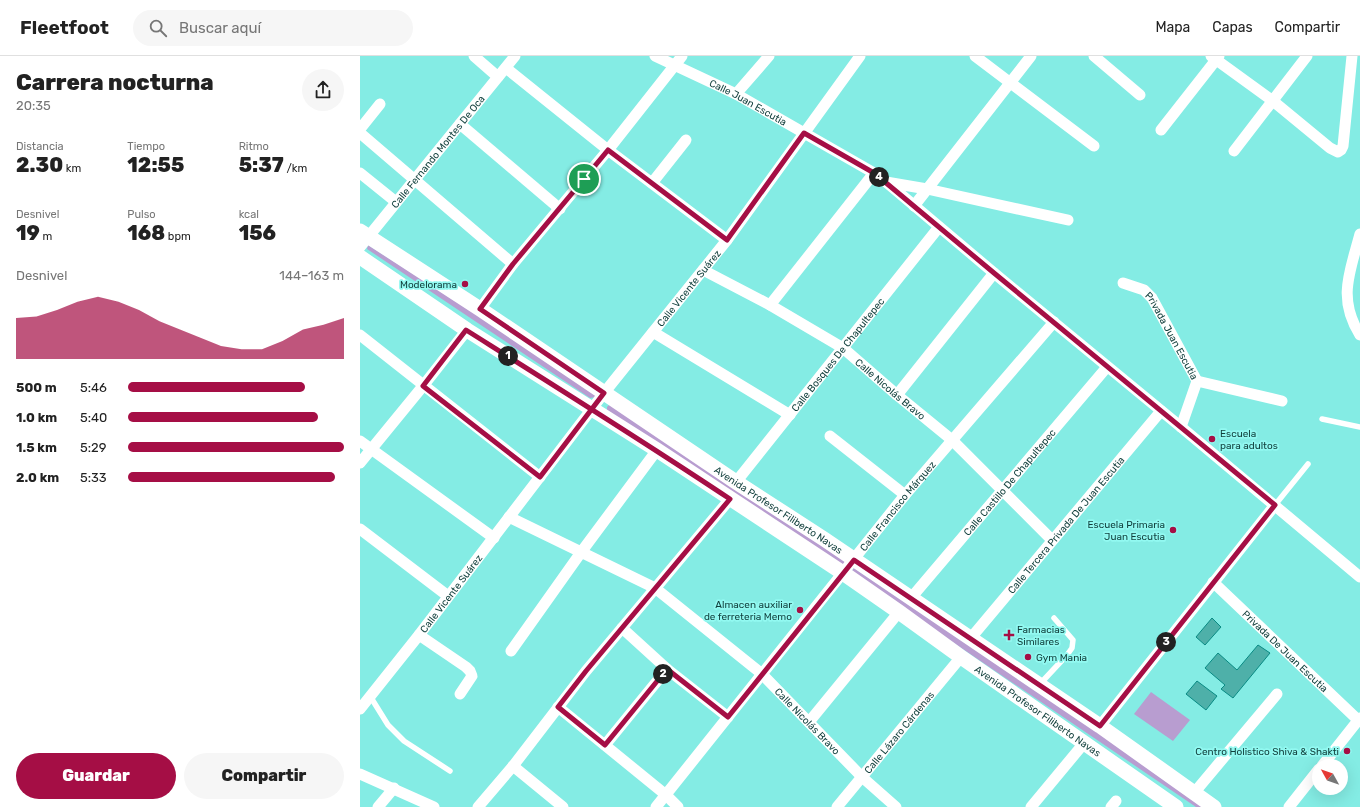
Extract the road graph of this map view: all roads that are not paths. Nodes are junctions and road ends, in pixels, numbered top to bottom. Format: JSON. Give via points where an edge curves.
{"nodes":[{"id":1,"x":474,"y":56,"type":"edge"},
{"id":2,"x":515,"y":56,"type":"edge"},
{"id":3,"x":655,"y":56,"type":"edge"},
{"id":4,"x":682,"y":56,"type":"edge"},
{"id":5,"x":769,"y":56,"type":"edge"},
{"id":6,"x":975,"y":56,"type":"edge"},
{"id":7,"x":1030,"y":56,"type":"edge"},
{"id":8,"x":1094,"y":56,"type":"edge"},
{"id":9,"x":1307,"y":56,"type":"edge"},
{"id":10,"x":1352,"y":56,"type":"edge"},
{"id":11,"x":859,"y":57,"type":"edge"},
{"id":12,"x":1216,"y":57,"type":"edge"},
{"id":13,"x":674,"y":66,"type":"junction"},
{"id":14,"x":506,"y":68,"type":"junction"},
{"id":15,"x":498,"y":78,"type":"junction"},
{"id":16,"x":1010,"y":83,"type":"junction"},
{"id":17,"x":736,"y":94,"type":"junction"},
{"id":18,"x":1140,"y":95,"type":"dead end"},
{"id":19,"x":1273,"y":101,"type":"junction"},
{"id":20,"x":380,"y":104,"type":"dead end"},
{"id":21,"x":460,"y":124,"type":"junction"},
{"id":22,"x":360,"y":129,"type":"edge"},
{"id":23,"x":1161,"y":130,"type":"dead end"},
{"id":24,"x":360,"y":133,"type":"edge"},
{"id":25,"x":804,"y":133,"type":"junction"},
{"id":26,"x":686,"y":140,"type":"dead end"},
{"id":27,"x":1094,"y":146,"type":"dead end"},
{"id":28,"x":608,"y":150,"type":"junction"},
{"id":29,"x":1234,"y":151,"type":"dead end"},
{"id":30,"x":360,"y":173,"type":"edge"},
{"id":31,"x":874,"y":173,"type":"junction"},
{"id":32,"x":414,"y":180,"type":"junction"},
{"id":33,"x":885,"y":182,"type":"junction"},
{"id":34,"x":652,"y":183,"type":"junction"},
{"id":35,"x":927,"y":189,"type":"junction"},
{"id":36,"x":396,"y":202,"type":"junction"},
{"id":37,"x":914,"y":206,"type":"junction"},
{"id":38,"x":560,"y":209,"type":"junction"},
{"id":39,"x":1068,"y":220,"type":"dead end"},
{"id":40,"x":939,"y":228,"type":"junction"},
{"id":41,"x":1360,"y":234,"type":"edge"},
{"id":42,"x":363,"y":238,"type":"edge"},
{"id":43,"x":727,"y":240,"type":"junction"},
{"id":44,"x":360,"y":256,"type":"edge"},
{"id":45,"x":513,"y":264,"type":"junction"},
{"id":46,"x":704,"y":270,"type":"junction"},
{"id":47,"x":994,"y":273,"type":"junction"},
{"id":48,"x":1123,"y":283,"type":"dead end"},
{"id":49,"x":770,"y":305,"type":"junction"},
{"id":50,"x":480,"y":309,"type":"junction"},
{"id":51,"x":1054,"y":322,"type":"junction"},
{"id":52,"x":466,"y":330,"type":"junction"},
{"id":53,"x":653,"y":332,"type":"junction"},
{"id":54,"x":360,"y":335,"type":"edge"},
{"id":55,"x":1360,"y":335,"type":"edge"},
{"id":56,"x":843,"y":348,"type":"junction"},
{"id":57,"x":1107,"y":367,"type":"junction"},
{"id":58,"x":1197,"y":381,"type":"junction"},
{"id":59,"x":423,"y":386,"type":"junction"},
{"id":60,"x":604,"y":393,"type":"junction"},
{"id":61,"x":897,"y":395,"type":"junction"},
{"id":62,"x":1282,"y":401,"type":"dead end"},
{"id":63,"x":592,"y":410,"type":"junction"},
{"id":64,"x":1160,"y":411,"type":"junction"},
{"id":65,"x":790,"y":415,"type":"junction"},
{"id":66,"x":1322,"y":419,"type":"dead end"},
{"id":67,"x":1181,"y":427,"type":"junction"},
{"id":68,"x":1360,"y":428,"type":"edge"},
{"id":69,"x":830,"y":436,"type":"dead end"},
{"id":70,"x":952,"y":440,"type":"junction"},
{"id":71,"x":360,"y":441,"type":"edge"},
{"id":72,"x":371,"y":450,"type":"junction"},
{"id":73,"x":657,"y":450,"type":"junction"},
{"id":74,"x":360,"y":463,"type":"edge"},
{"id":75,"x":1308,"y":464,"type":"dead end"},
{"id":76,"x":540,"y":477,"type":"junction"},
{"id":77,"x":736,"y":482,"type":"junction"},
{"id":78,"x":1002,"y":490,"type":"junction"},
{"id":79,"x":906,"y":495,"type":"junction"},
{"id":80,"x":730,"y":499,"type":"junction"},
{"id":81,"x":1275,"y":505,"type":"junction"},
{"id":82,"x":510,"y":517,"type":"junction"},
{"id":83,"x":362,"y":534,"type":"edge"},
{"id":84,"x":494,"y":538,"type":"junction"},
{"id":85,"x":1052,"y":540,"type":"junction"},
{"id":86,"x":582,"y":551,"type":"junction"},
{"id":87,"x":854,"y":560,"type":"junction"},
{"id":88,"x":843,"y":574,"type":"junction"},
{"id":89,"x":1360,"y":577,"type":"edge"},
{"id":90,"x":1213,"y":582,"type":"junction"},
{"id":91,"x":655,"y":588,"type":"junction"},
{"id":92,"x":448,"y":596,"type":"junction"},
{"id":93,"x":911,"y":598,"type":"junction"},
{"id":94,"x":899,"y":612,"type":"junction"},
{"id":95,"x":1054,"y":618,"type":"dead end"},
{"id":96,"x":622,"y":628,"type":"junction"},
{"id":97,"x":419,"y":635,"type":"junction"},
{"id":98,"x":970,"y":639,"type":"junction"},
{"id":99,"x":510,"y":651,"type":"dead end"},
{"id":100,"x":962,"y":657,"type":"junction"},
{"id":101,"x":667,"y":669,"type":"junction"},
{"id":102,"x":762,"y":674,"type":"junction"},
{"id":103,"x":1039,"y":685,"type":"junction"},
{"id":104,"x":460,"y":694,"type":"dead end"},
{"id":105,"x":1278,"y":694,"type":"dead end"},
{"id":106,"x":370,"y":696,"type":"junction"},
{"id":107,"x":558,"y":707,"type":"junction"},
{"id":108,"x":360,"y":709,"type":"edge"},
{"id":109,"x":728,"y":717,"type":"junction"},
{"id":110,"x":1359,"y":719,"type":"edge"},
{"id":111,"x":809,"y":722,"type":"junction"},
{"id":112,"x":1100,"y":726,"type":"junction"},
{"id":113,"x":1085,"y":742,"type":"junction"},
{"id":114,"x":605,"y":745,"type":"junction"},
{"id":115,"x":1328,"y":759,"type":"edge"},
{"id":116,"x":513,"y":766,"type":"junction"},
{"id":117,"x":450,"y":771,"type":"dead end"},
{"id":118,"x":360,"y":774,"type":"edge"},
{"id":119,"x":862,"y":777,"type":"junction"},
{"id":120,"x":1312,"y":778,"type":"edge"},
{"id":121,"x":394,"y":788,"type":"junction"},
{"id":122,"x":1194,"y":793,"type":"junction"},
{"id":123,"x":666,"y":795,"type":"junction"},
{"id":124,"x":1173,"y":806,"type":"edge"},
{"id":125,"x":378,"y":807,"type":"edge"},
{"id":126,"x":434,"y":807,"type":"edge"},
{"id":127,"x":478,"y":807,"type":"edge"},
{"id":128,"x":563,"y":807,"type":"edge"},
{"id":129,"x":656,"y":807,"type":"edge"},
{"id":130,"x":678,"y":807,"type":"edge"},
{"id":131,"x":837,"y":807,"type":"edge"},
{"id":132,"x":896,"y":807,"type":"edge"},
{"id":133,"x":1031,"y":807,"type":"edge"},
{"id":134,"x":1214,"y":807,"type":"edge"},
{"id":135,"x":1289,"y":807,"type":"edge"}],
"edges":[{"from":1,"to":15,"type":"street"},
{"from":2,"to":14,"type":"street","name":"Calle Fernando Montes De Oca"},
{"from":3,"to":13,"type":"street","name":"Calle Juan Escutia"},
{"from":4,"to":13,"type":"street"},
{"from":5,"to":17,"type":"street"},
{"from":6,"to":16,"type":"street"},
{"from":7,"to":16,"type":"street"},
{"from":8,"to":18,"type":"street"},
{"from":9,"to":19,"type":"street"},
{"from":10,"to":19,"type":"street","via":[[1343,146],[1338,152]]},
{"from":11,"to":25,"type":"street","name":"Calle Vicente Suárez"},
{"from":12,"to":19,"type":"street"},
{"from":12,"to":23,"type":"street"},
{"from":13,"to":17,"type":"street","name":"Calle Juan Escutia"},
{"from":13,"to":28,"type":"street"},
{"from":14,"to":15,"type":"street","name":"Calle Fernando Montes De Oca"},
{"from":14,"to":28,"type":"street"},
{"from":15,"to":21,"type":"street","name":"Calle Fernando Montes De Oca"},
{"from":16,"to":27,"type":"street"},
{"from":16,"to":35,"type":"street"},
{"from":17,"to":25,"type":"street","name":"Calle Juan Escutia"},
{"from":19,"to":29,"type":"street"},
{"from":20,"to":22,"type":"street"},
{"from":21,"to":32,"type":"street","name":"Calle Fernando Montes De Oca"},
{"from":21,"to":38,"type":"street"},
{"from":24,"to":32,"type":"street"},
{"from":25,"to":31,"type":"street","name":"Calle Juan Escutia"},
{"from":25,"to":43,"type":"street","name":"Calle Vicente Suárez"},
{"from":26,"to":34,"type":"street"},
{"from":28,"to":34,"type":"street"},
{"from":28,"to":38,"type":"street"},
{"from":30,"to":36,"type":"street"},
{"from":31,"to":33,"type":"street","name":"Calle Juan Escutia"},
{"from":31,"to":49,"type":"street"},
{"from":32,"to":36,"type":"street","name":"Calle Fernando Montes De Oca"},
{"from":32,"to":45,"type":"street"},
{"from":33,"to":35,"type":"street"},
{"from":33,"to":37,"type":"street","name":"Calle Juan Escutia"},
{"from":34,"to":43,"type":"street"},
{"from":35,"to":37,"type":"street"},
{"from":35,"to":39,"type":"street"},
{"from":36,"to":42,"type":"street","name":"Calle Fernando Montes De Oca"},
{"from":37,"to":40,"type":"street","name":"Calle Juan Escutia"},
{"from":38,"to":45,"type":"street"},
{"from":40,"to":47,"type":"street","name":"Calle Juan Escutia"},
{"from":40,"to":56,"type":"street","name":"Calle Bosques De Chapultepec"},
{"from":41,"to":55,"type":"street","via":[[1347,279],[1347,298]]},
{"from":42,"to":50,"type":"main road","name":"Avenida Profesor Filiberto Navas"},
{"from":43,"to":46,"type":"street","name":"Calle Vicente Suárez"},
{"from":44,"to":52,"type":"main road","name":"Avenida Profesor Filiberto Navas"},
{"from":45,"to":50,"type":"street"},
{"from":46,"to":49,"type":"street","name":"Calle Nicolás Bravo"},
{"from":46,"to":53,"type":"street","name":"Calle Vicente Suárez"},
{"from":47,"to":51,"type":"street","name":"Calle Juan Escutia"},
{"from":47,"to":61,"type":"street"},
{"from":48,"to":58,"type":"street","name":"Privada Juan Escutia","via":[[1144,290],[1152,298]]},
{"from":49,"to":56,"type":"street","name":"Calle Nicolás Bravo"},
{"from":50,"to":60,"type":"main road","name":"Avenida Profesor Filiberto Navas"},
{"from":51,"to":57,"type":"street","name":"Calle Juan Escutia"},
{"from":51,"to":70,"type":"street","name":"Calle Francisco Márquez"},
{"from":52,"to":59,"type":"street"},
{"from":52,"to":63,"type":"main road","name":"Avenida Profesor Filiberto Navas"},
{"from":53,"to":60,"type":"street","name":"Calle Vicente Suárez"},
{"from":53,"to":65,"type":"street"},
{"from":54,"to":59,"type":"street"},
{"from":56,"to":61,"type":"street","name":"Calle Nicolás Bravo"},
{"from":56,"to":65,"type":"street","name":"Calle Bosques De Chapultepec"},
{"from":57,"to":64,"type":"street","name":"Calle Juan Escutia"},
{"from":57,"to":78,"type":"street","name":"Calle Castillo De Chapultepec"},
{"from":58,"to":62,"type":"street"},
{"from":58,"to":67,"type":"street","name":"Privada Juan Escutia"},
{"from":59,"to":72,"type":"street"},
{"from":59,"to":76,"type":"street"},
{"from":60,"to":63,"type":"street","name":"Calle Vicente Suárez"},
{"from":60,"to":77,"type":"main road","name":"Avenida Profesor Filiberto Navas"},
{"from":61,"to":70,"type":"street","name":"Calle Nicolás Bravo"},
{"from":63,"to":73,"type":"main road","name":"Avenida Profesor Filiberto Navas"},
{"from":63,"to":76,"type":"street","name":"Calle Vicente Suárez"},
{"from":64,"to":67,"type":"street","name":"Calle Juan Escutia"},
{"from":64,"to":85,"type":"street","name":"Calle Tercera Privada De Juan Escutia"},
{"from":65,"to":77,"type":"street","name":"Calle Bosques De Chapultepec"},
{"from":66,"to":68,"type":"lane"},
{"from":67,"to":81,"type":"street","name":"Calle Juan Escutia"},
{"from":69,"to":79,"type":"street"},
{"from":70,"to":78,"type":"street","name":"Calle Nicolás Bravo"},
{"from":70,"to":79,"type":"street","name":"Calle Francisco Márquez"},
{"from":71,"to":72,"type":"street"},
{"from":72,"to":74,"type":"street"},
{"from":72,"to":84,"type":"street"},
{"from":73,"to":80,"type":"main road","name":"Avenida Profesor Filiberto Navas"},
{"from":73,"to":86,"type":"street"},
{"from":75,"to":81,"type":"lane"},
{"from":76,"to":82,"type":"street","name":"Calle Vicente Suárez"},
{"from":77,"to":87,"type":"main road","name":"Avenida Profesor Filiberto Navas"},
{"from":78,"to":85,"type":"street","name":"Calle Nicolás Bravo"},
{"from":78,"to":93,"type":"street","name":"Calle Castillo De Chapultepec"},
{"from":79,"to":87,"type":"street","name":"Calle Francisco Márquez"},
{"from":80,"to":88,"type":"main road","name":"Avenida Profesor Filiberto Navas"},
{"from":80,"to":91,"type":"street"},
{"from":81,"to":89,"type":"street","name":"Calle Juan Escutia"},
{"from":81,"to":90,"type":"street"},
{"from":82,"to":84,"type":"street","name":"Calle Vicente Suárez"},
{"from":82,"to":86,"type":"street","name":"Calle Nicolás Bravo"},
{"from":83,"to":92,"type":"street"},
{"from":84,"to":92,"type":"street","name":"Calle Vicente Suárez"},
{"from":85,"to":98,"type":"street","name":"Calle Tercera Privada De Juan Escutia"},
{"from":86,"to":91,"type":"street","name":"Calle Nicolás Bravo"},
{"from":86,"to":99,"type":"street"},
{"from":87,"to":88,"type":"street","name":"Calle Francisco Márquez"},
{"from":87,"to":93,"type":"main road","name":"Avenida Profesor Filiberto Navas"},
{"from":88,"to":94,"type":"main road","name":"Avenida Profesor Filiberto Navas"},
{"from":88,"to":102,"type":"street","name":"Calle Francisco Márquez"},
{"from":90,"to":110,"type":"street","name":"Privada De Juan Escutia"},
{"from":90,"to":112,"type":"street"},
{"from":91,"to":96,"type":"street"},
{"from":91,"to":102,"type":"street","name":"Calle Nicolás Bravo"},
{"from":92,"to":97,"type":"street","name":"Calle Vicente Suárez"},
{"from":93,"to":98,"type":"main road","name":"Avenida Profesor Filiberto Navas"},
{"from":94,"to":100,"type":"main road","name":"Avenida Profesor Filiberto Navas"},
{"from":94,"to":111,"type":"street"},
{"from":95,"to":103,"type":"lane","via":[[1073,640],[1072,648]]},
{"from":96,"to":101,"type":"street"},
{"from":96,"to":107,"type":"street"},
{"from":97,"to":104,"type":"street","via":[[470,671],[472,676]]},
{"from":97,"to":106,"type":"street","name":"Calle Vicente Suárez"},
{"from":98,"to":103,"type":"main road","name":"Avenida Profesor Filiberto Navas"},
{"from":100,"to":113,"type":"main road","name":"Avenida Profesor Filiberto Navas"},
{"from":100,"to":119,"type":"street","name":"Calle Lázaro Cárdenas"},
{"from":101,"to":109,"type":"street"},
{"from":101,"to":114,"type":"street"},
{"from":102,"to":109,"type":"street","name":"Calle Francisco Márquez"},
{"from":102,"to":111,"type":"street","name":"Calle Nicolás Bravo"},
{"from":103,"to":112,"type":"main road","name":"Avenida Profesor Filiberto Navas"},
{"from":105,"to":122,"type":"street"},
{"from":106,"to":108,"type":"street","name":"Calle Vicente Suárez"},
{"from":106,"to":117,"type":"lane","via":[[388,726]]},
{"from":107,"to":114,"type":"street"},
{"from":107,"to":116,"type":"street"},
{"from":109,"to":123,"type":"street","name":"Calle Francisco Márquez"},
{"from":110,"to":115,"type":"street"},
{"from":111,"to":119,"type":"street","name":"Calle Nicolás Bravo"},
{"from":112,"to":122,"type":"main road","name":"Avenida Profesor Filiberto Navas"},
{"from":113,"to":124,"type":"main road","name":"Avenida Profesor Filiberto Navas"},
{"from":113,"to":133,"type":"street"},
{"from":114,"to":123,"type":"street"},
{"from":116,"to":127,"type":"street"},
{"from":116,"to":128,"type":"street"},
{"from":118,"to":121,"type":"street"},
{"from":119,"to":131,"type":"street","name":"Calle Lázaro Cárdenas"},
{"from":119,"to":132,"type":"street","name":"Calle Nicolás Bravo"},
{"from":120,"to":135,"type":"street"},
{"from":121,"to":125,"type":"street"},
{"from":121,"to":126,"type":"street"},
{"from":122,"to":134,"type":"main road","name":"Avenida Profesor Filiberto Navas"},
{"from":123,"to":129,"type":"street","name":"Calle Francisco Márquez"},
{"from":123,"to":130,"type":"street"}]}
